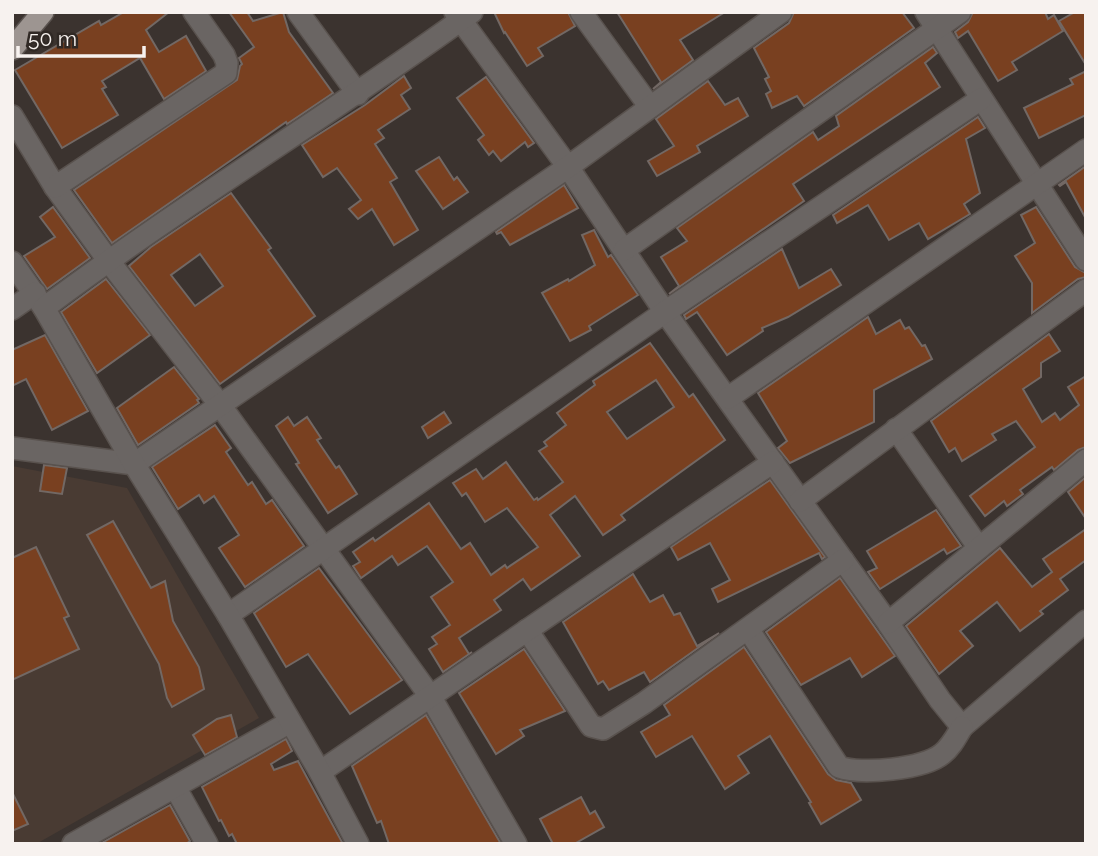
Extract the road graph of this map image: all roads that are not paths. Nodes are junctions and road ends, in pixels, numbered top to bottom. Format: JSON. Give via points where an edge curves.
{"nodes":[{"id":1,"x":43,"y":12,"type":"edge"},
{"id":2,"x":194,"y":12,"type":"edge"},
{"id":3,"x":298,"y":12,"type":"edge"},
{"id":4,"x":582,"y":12,"type":"edge"},
{"id":5,"x":781,"y":12,"type":"edge"},
{"id":6,"x":960,"y":12,"type":"edge"},
{"id":7,"x":463,"y":15,"type":"edge"},
{"id":8,"x":932,"y":20,"type":"edge"},
{"id":9,"x":13,"y":46,"type":"edge"},
{"id":10,"x":358,"y":93,"type":"junction"},
{"id":11,"x":981,"y":99,"type":"junction"},
{"id":12,"x":650,"y":107,"type":"junction"},
{"id":13,"x":12,"y":116,"type":"edge"},
{"id":14,"x":1086,"y":150,"type":"edge"},
{"id":15,"x":568,"y":167,"type":"junction"},
{"id":16,"x":1036,"y":185,"type":"junction"},
{"id":17,"x":55,"y":187,"type":"junction"},
{"id":18,"x":624,"y":250,"type":"junction"},
{"id":19,"x":108,"y":260,"type":"junction"},
{"id":20,"x":1086,"y":260,"type":"edge"},
{"id":21,"x":12,"y":262,"type":"edge"},
{"id":22,"x":1086,"y":290,"type":"edge"},
{"id":23,"x":39,"y":300,"type":"junction"},
{"id":24,"x":12,"y":309,"type":"edge"},
{"id":25,"x":665,"y":312,"type":"junction"},
{"id":26,"x":728,"y":398,"type":"junction"},
{"id":27,"x":220,"y":405,"type":"junction"},
{"id":28,"x":896,"y":429,"type":"junction"},
{"id":29,"x":12,"y":448,"type":"edge"},
{"id":30,"x":1086,"y":460,"type":"edge"},
{"id":31,"x":773,"y":462,"type":"junction"},
{"id":32,"x":134,"y":464,"type":"junction"},
{"id":33,"x":800,"y":501,"type":"junction"},
{"id":34,"x":324,"y":548,"type":"junction"},
{"id":35,"x":979,"y":548,"type":"junction"},
{"id":36,"x":843,"y":560,"type":"junction"},
{"id":37,"x":228,"y":615,"type":"junction"},
{"id":38,"x":1086,"y":621,"type":"edge"},
{"id":39,"x":888,"y":623,"type":"junction"},
{"id":40,"x":748,"y":629,"type":"junction"},
{"id":41,"x":527,"y":630,"type":"junction"},
{"id":42,"x":430,"y":696,"type":"junction"},
{"id":43,"x":290,"y":722,"type":"junction"},
{"id":44,"x":962,"y":727,"type":"junction"},
{"id":45,"x":320,"y":772,"type":"junction"},
{"id":46,"x":175,"y":787,"type":"junction"},
{"id":47,"x":73,"y":844,"type":"edge"},
{"id":48,"x":207,"y":844,"type":"edge"},
{"id":49,"x":358,"y":844,"type":"edge"},
{"id":50,"x":516,"y":844,"type":"edge"}],
"edges":[{"from":1,"to":9,"type":"main road"},
{"from":2,"to":17,"type":"street","via":[[226,59],[226,73]]},
{"from":3,"to":10,"type":"street"},
{"from":4,"to":12,"type":"street"},
{"from":5,"to":12,"type":"street"},
{"from":6,"to":8,"type":"street"},
{"from":7,"to":10,"type":"street"},
{"from":7,"to":15,"type":"street"},
{"from":8,"to":11,"type":"street"},
{"from":8,"to":18,"type":"street"},
{"from":10,"to":19,"type":"street"},
{"from":11,"to":16,"type":"street"},
{"from":11,"to":25,"type":"street"},
{"from":12,"to":15,"type":"street"},
{"from":13,"to":17,"type":"street"},
{"from":14,"to":16,"type":"street"},
{"from":15,"to":18,"type":"street"},
{"from":15,"to":27,"type":"street"},
{"from":16,"to":20,"type":"street"},
{"from":16,"to":26,"type":"street"},
{"from":17,"to":19,"type":"street"},
{"from":18,"to":25,"type":"street"},
{"from":19,"to":23,"type":"street"},
{"from":19,"to":27,"type":"street"},
{"from":21,"to":23,"type":"street"},
{"from":22,"to":28,"type":"street"},
{"from":23,"to":24,"type":"street"},
{"from":23,"to":32,"type":"street"},
{"from":25,"to":26,"type":"street"},
{"from":25,"to":34,"type":"street"},
{"from":26,"to":31,"type":"street"},
{"from":27,"to":32,"type":"street"},
{"from":27,"to":34,"type":"street"},
{"from":28,"to":33,"type":"street"},
{"from":28,"to":35,"type":"street"},
{"from":29,"to":32,"type":"street"},
{"from":30,"to":35,"type":"street"},
{"from":31,"to":33,"type":"street"},
{"from":31,"to":41,"type":"street"},
{"from":32,"to":37,"type":"street"},
{"from":33,"to":36,"type":"street"},
{"from":34,"to":37,"type":"street"},
{"from":34,"to":42,"type":"street"},
{"from":35,"to":39,"type":"street"},
{"from":36,"to":39,"type":"street"},
{"from":36,"to":40,"type":"street"},
{"from":37,"to":43,"type":"street"},
{"from":38,"to":44,"type":"street"},
{"from":39,"to":44,"type":"street"},
{"from":40,"to":41,"type":"street","via":[[603,729],[590,726]]},
{"from":40,"to":44,"type":"street","via":[[839,767],[885,769],[926,762],[943,753]]},
{"from":41,"to":42,"type":"street"},
{"from":42,"to":45,"type":"street"},
{"from":42,"to":50,"type":"street"},
{"from":43,"to":45,"type":"street"},
{"from":43,"to":46,"type":"street"},
{"from":45,"to":49,"type":"street"},
{"from":46,"to":47,"type":"street"},
{"from":46,"to":48,"type":"street"}]}
